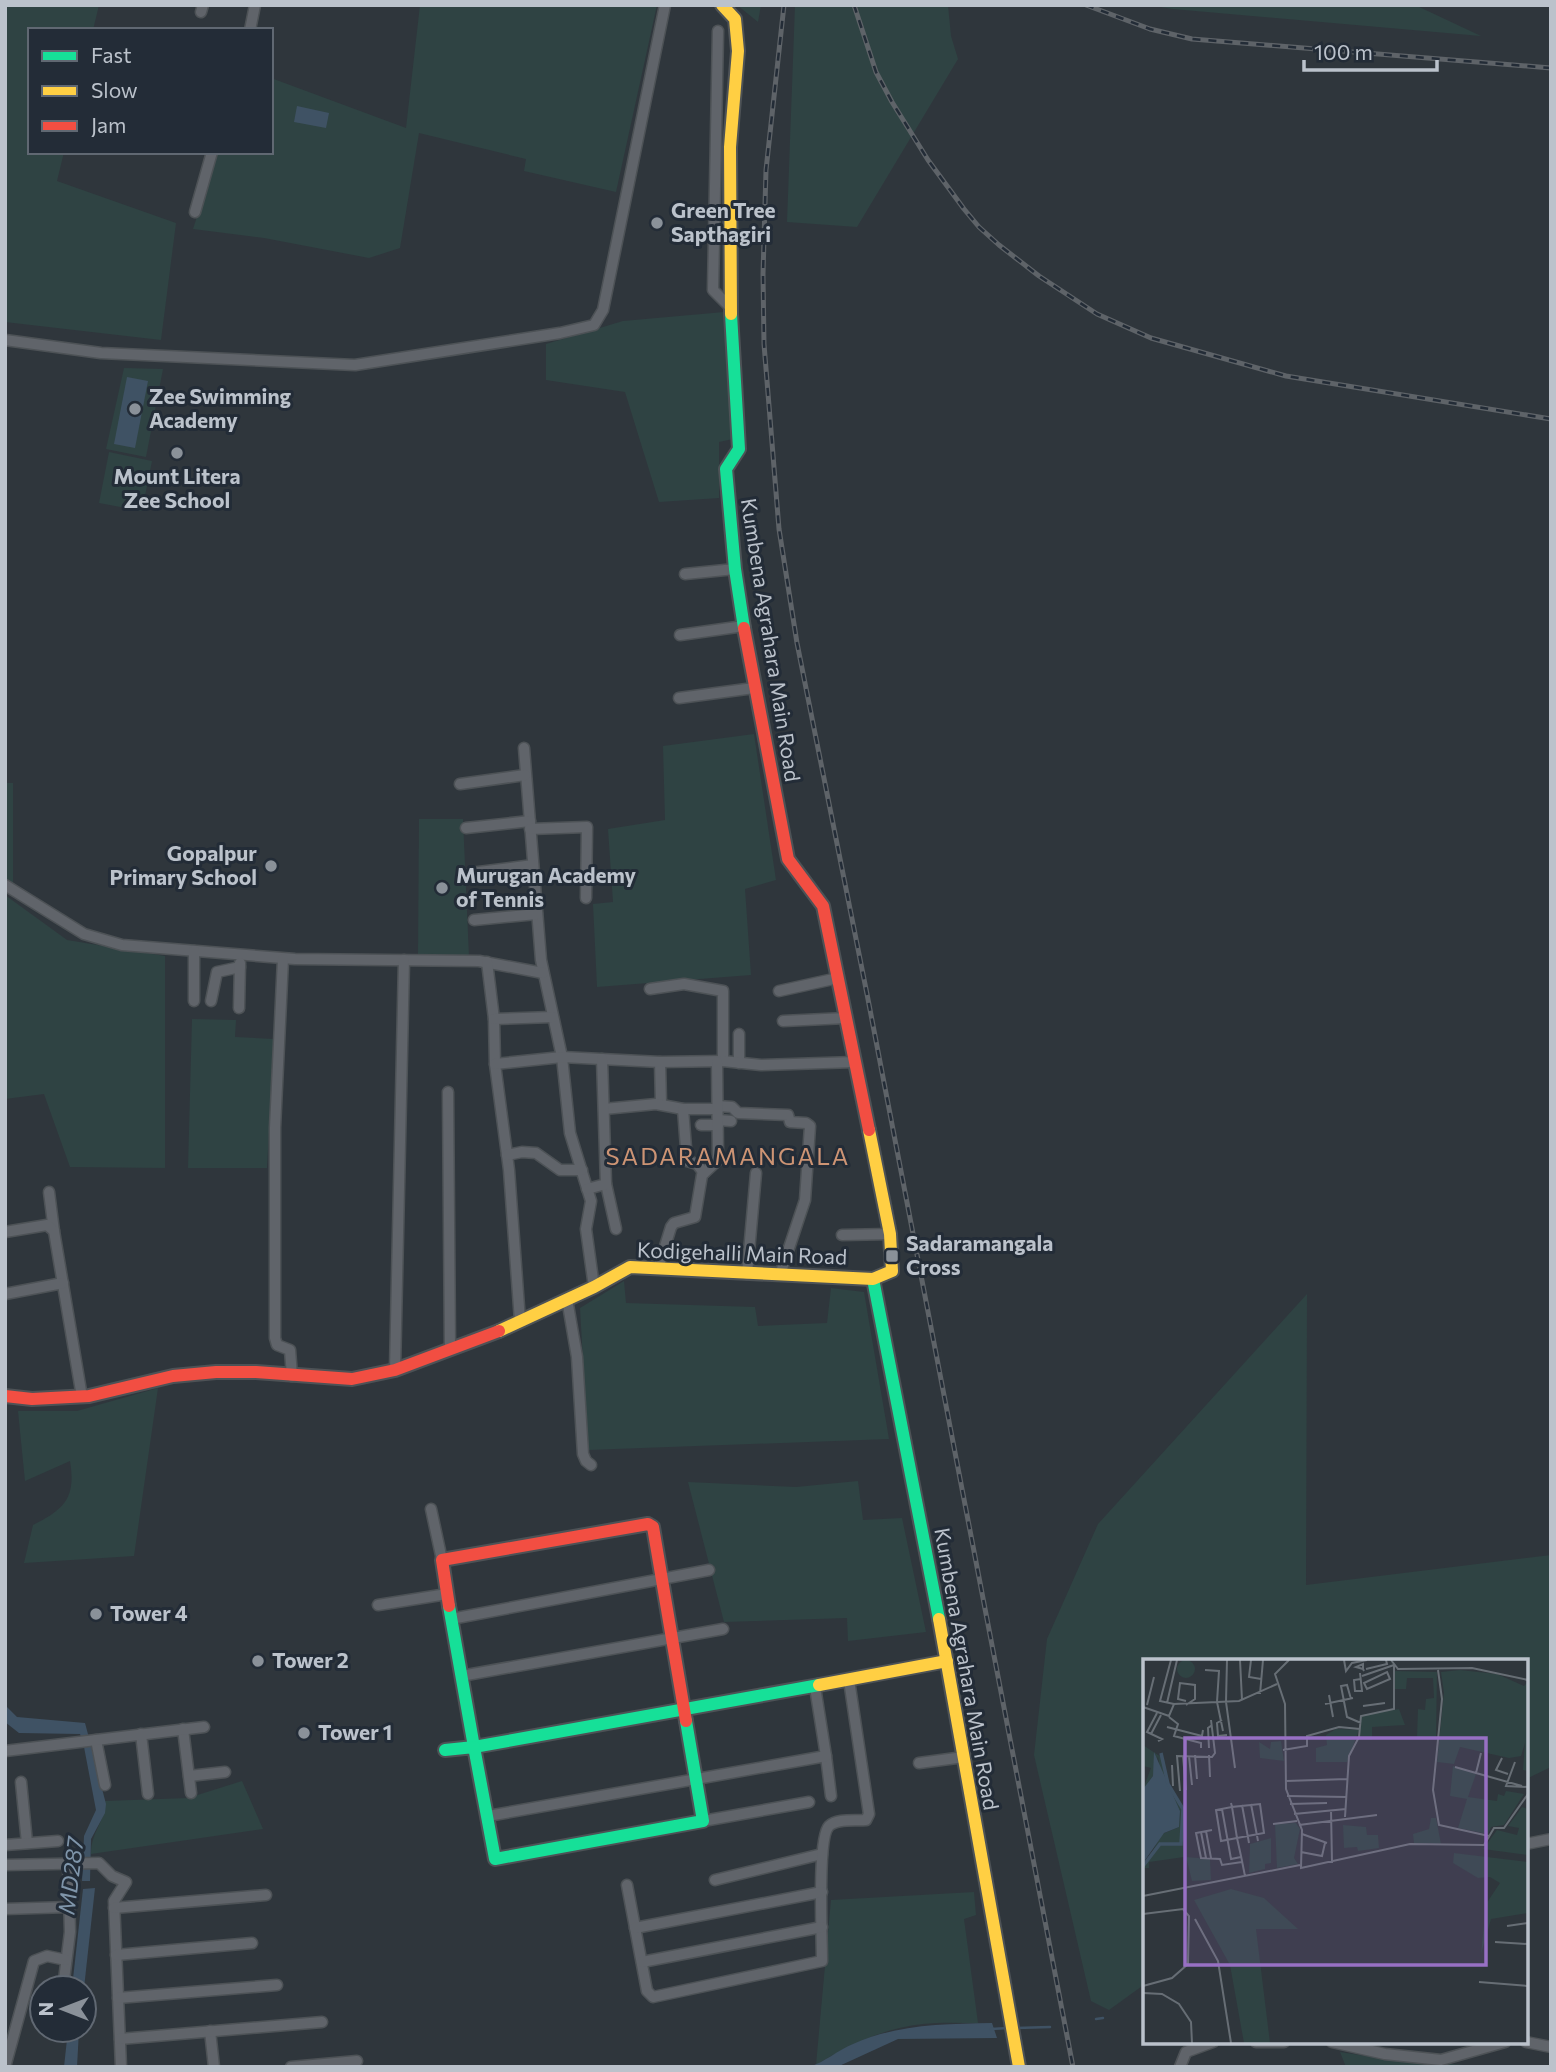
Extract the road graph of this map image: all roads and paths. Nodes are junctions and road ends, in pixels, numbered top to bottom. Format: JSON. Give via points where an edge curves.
{"nodes":[{"id":1,"x":256,"y":5,"type":"edge"},
{"id":2,"x":665,"y":5,"type":"edge"},
{"id":3,"x":722,"y":5,"type":"edge"},
{"id":4,"x":250,"y":28,"type":"edge"},
{"id":5,"x":718,"y":31,"type":"dead end"},
{"id":6,"x":211,"y":154,"type":"edge"},
{"id":7,"x":195,"y":212,"type":"dead end"},
{"id":8,"x":731,"y":308,"type":"junction"},
{"id":9,"x":5,"y":340,"type":"edge"},
{"id":10,"x":735,"y":569,"type":"junction"},
{"id":11,"x":685,"y":574,"type":"dead end"},
{"id":12,"x":744,"y":626,"type":"junction"},
{"id":13,"x":680,"y":635,"type":"dead end"},
{"id":14,"x":754,"y":688,"type":"junction"},
{"id":15,"x":679,"y":698,"type":"dead end"},
{"id":16,"x":524,"y":748,"type":"dead end"},
{"id":17,"x":525,"y":775,"type":"junction"},
{"id":18,"x":460,"y":784,"type":"dead end"},
{"id":19,"x":530,"y":825,"type":"junction"},
{"id":20,"x":466,"y":828,"type":"dead end"},
{"id":21,"x":533,"y":865,"type":"junction"},
{"id":22,"x":471,"y":873,"type":"dead end"},
{"id":23,"x":5,"y":885,"type":"edge"},
{"id":24,"x":586,"y":898,"type":"dead end"},
{"id":25,"x":537,"y":914,"type":"junction"},
{"id":26,"x":474,"y":920,"type":"dead end"},
{"id":27,"x":194,"y":951,"type":"junction"},
{"id":28,"x":283,"y":958,"type":"junction"},
{"id":29,"x":404,"y":960,"type":"junction"},
{"id":30,"x":240,"y":961,"type":"junction"},
{"id":31,"x":487,"y":962,"type":"junction"},
{"id":32,"x":543,"y":973,"type":"junction"},
{"id":33,"x":838,"y":978,"type":"junction"},
{"id":34,"x":650,"y":989,"type":"dead end"},
{"id":35,"x":779,"y":991,"type":"dead end"},
{"id":36,"x":211,"y":1000,"type":"dead end"},
{"id":37,"x":194,"y":1001,"type":"dead end"},
{"id":38,"x":239,"y":1008,"type":"dead end"},
{"id":39,"x":553,"y":1017,"type":"junction"},
{"id":40,"x":846,"y":1018,"type":"junction"},
{"id":41,"x":494,"y":1019,"type":"junction"},
{"id":42,"x":783,"y":1021,"type":"dead end"},
{"id":43,"x":740,"y":1034,"type":"dead end"},
{"id":44,"x":562,"y":1058,"type":"junction"},
{"id":45,"x":602,"y":1059,"type":"junction"},
{"id":46,"x":660,"y":1062,"type":"junction"},
{"id":47,"x":720,"y":1062,"type":"junction"},
{"id":48,"x":855,"y":1062,"type":"junction"},
{"id":49,"x":739,"y":1063,"type":"junction"},
{"id":50,"x":495,"y":1064,"type":"junction"},
{"id":51,"x":448,"y":1092,"type":"dead end"},
{"id":52,"x":661,"y":1104,"type":"junction"},
{"id":53,"x":604,"y":1109,"type":"junction"},
{"id":54,"x":683,"y":1109,"type":"junction"},
{"id":55,"x":718,"y":1115,"type":"junction"},
{"id":56,"x":731,"y":1121,"type":"dead end"},
{"id":57,"x":701,"y":1125,"type":"dead end"},
{"id":58,"x":507,"y":1155,"type":"junction"},
{"id":59,"x":582,"y":1170,"type":"junction"},
{"id":60,"x":704,"y":1173,"type":"junction"},
{"id":61,"x":756,"y":1173,"type":"dead end"},
{"id":62,"x":606,"y":1184,"type":"junction"},
{"id":63,"x":587,"y":1189,"type":"junction"},
{"id":64,"x":49,"y":1192,"type":"dead end"},
{"id":65,"x":616,"y":1228,"type":"dead end"},
{"id":66,"x":54,"y":1231,"type":"junction"},
{"id":67,"x":5,"y":1232,"type":"edge"},
{"id":68,"x":890,"y":1234,"type":"junction"},
{"id":69,"x":842,"y":1235,"type":"dead end"},
{"id":70,"x":658,"y":1269,"type":"junction"},
{"id":71,"x":747,"y":1274,"type":"junction"},
{"id":72,"x":780,"y":1275,"type":"junction"},
{"id":73,"x":873,"y":1279,"type":"junction"},
{"id":74,"x":63,"y":1283,"type":"junction"},
{"id":75,"x":594,"y":1287,"type":"junction"},
{"id":76,"x":5,"y":1294,"type":"edge"},
{"id":77,"x":567,"y":1299,"type":"junction"},
{"id":78,"x":520,"y":1321,"type":"junction"},
{"id":79,"x":450,"y":1350,"type":"junction"},
{"id":80,"x":395,"y":1370,"type":"junction"},
{"id":81,"x":292,"y":1376,"type":"junction"},
{"id":82,"x":5,"y":1396,"type":"edge"},
{"id":83,"x":82,"y":1397,"type":"junction"},
{"id":84,"x":591,"y":1465,"type":"dead end"},
{"id":85,"x":432,"y":1509,"type":"dead end"},
{"id":86,"x":442,"y":1560,"type":"junction"},
{"id":87,"x":709,"y":1570,"type":"dead end"},
{"id":88,"x":662,"y":1580,"type":"junction"},
{"id":89,"x":447,"y":1594,"type":"junction"},
{"id":90,"x":378,"y":1605,"type":"dead end"},
{"id":91,"x":451,"y":1619,"type":"junction"},
{"id":92,"x":723,"y":1629,"type":"dead end"},
{"id":93,"x":672,"y":1640,"type":"junction"},
{"id":94,"x":947,"y":1661,"type":"junction"},
{"id":95,"x":461,"y":1676,"type":"junction"},
{"id":96,"x":849,"y":1680,"type":"junction"},
{"id":97,"x":815,"y":1687,"type":"junction"},
{"id":98,"x":684,"y":1710,"type":"junction"},
{"id":99,"x":204,"y":1727,"type":"dead end"},
{"id":100,"x":183,"y":1729,"type":"junction"},
{"id":101,"x":141,"y":1734,"type":"junction"},
{"id":102,"x":96,"y":1740,"type":"junction"},
{"id":103,"x":474,"y":1747,"type":"junction"},
{"id":104,"x":5,"y":1751,"type":"edge"},
{"id":105,"x":445,"y":1751,"type":"dead end"},
{"id":106,"x":826,"y":1756,"type":"junction"},
{"id":107,"x":964,"y":1757,"type":"junction"},
{"id":108,"x":919,"y":1763,"type":"dead end"},
{"id":109,"x":225,"y":1772,"type":"dead end"},
{"id":110,"x":188,"y":1776,"type":"junction"},
{"id":111,"x":696,"y":1779,"type":"junction"},
{"id":112,"x":21,"y":1782,"type":"dead end"},
{"id":113,"x":105,"y":1785,"type":"dead end"},
{"id":114,"x":191,"y":1793,"type":"dead end"},
{"id":115,"x":148,"y":1794,"type":"dead end"},
{"id":116,"x":831,"y":1796,"type":"dead end"},
{"id":117,"x":808,"y":1802,"type":"dead end"},
{"id":118,"x":488,"y":1816,"type":"junction"},
{"id":119,"x":703,"y":1821,"type":"junction"},
{"id":120,"x":1551,"y":1839,"type":"edge"},
{"id":121,"x":58,"y":1841,"type":"dead end"},
{"id":122,"x":27,"y":1843,"type":"junction"},
{"id":123,"x":5,"y":1844,"type":"edge"},
{"id":124,"x":1528,"y":1844,"type":"edge"},
{"id":125,"x":822,"y":1854,"type":"junction"},
{"id":126,"x":72,"y":1863,"type":"junction"},
{"id":127,"x":5,"y":1864,"type":"edge"},
{"id":128,"x":715,"y":1880,"type":"dead end"},
{"id":129,"x":627,"y":1885,"type":"dead end"},
{"id":130,"x":822,"y":1892,"type":"junction"},
{"id":131,"x":266,"y":1895,"type":"dead end"},
{"id":132,"x":69,"y":1907,"type":"junction"},
{"id":133,"x":114,"y":1908,"type":"junction"},
{"id":134,"x":5,"y":1909,"type":"edge"},
{"id":135,"x":822,"y":1927,"type":"junction"},
{"id":136,"x":635,"y":1928,"type":"junction"},
{"id":137,"x":252,"y":1942,"type":"dead end"},
{"id":138,"x":116,"y":1955,"type":"junction"},
{"id":139,"x":66,"y":1960,"type":"junction"},
{"id":140,"x":642,"y":1962,"type":"junction"},
{"id":141,"x":64,"y":1974,"type":"edge"},
{"id":142,"x":277,"y":1985,"type":"dead end"},
{"id":143,"x":118,"y":1998,"type":"junction"},
{"id":144,"x":5,"y":2017,"type":"edge"},
{"id":145,"x":18,"y":2021,"type":"junction"},
{"id":146,"x":322,"y":2022,"type":"dead end"},
{"id":147,"x":211,"y":2031,"type":"junction"},
{"id":148,"x":120,"y":2039,"type":"junction"},
{"id":149,"x":1528,"y":2042,"type":"edge"},
{"id":150,"x":1208,"y":2044,"type":"edge"},
{"id":151,"x":1341,"y":2044,"type":"edge"},
{"id":152,"x":1498,"y":2044,"type":"edge"},
{"id":153,"x":1551,"y":2047,"type":"edge"},
{"id":154,"x":357,"y":2062,"type":"dead end"},
{"id":155,"x":5,"y":2067,"type":"edge"},
{"id":156,"x":121,"y":2067,"type":"edge"},
{"id":157,"x":214,"y":2067,"type":"edge"},
{"id":158,"x":291,"y":2067,"type":"edge"},
{"id":159,"x":1019,"y":2067,"type":"edge"},
{"id":160,"x":1180,"y":2067,"type":"edge"}],
"edges":[{"from":1,"to":4,"type":"street"},
{"from":2,"to":9,"type":"street","via":[[603,310],[594,325],[355,365],[101,353]]},
{"from":3,"to":8,"type":"street","name":"Kumbena Agrahara Main Road","via":[[734,19],[738,51],[730,147]]},
{"from":5,"to":8,"type":"street","via":[[713,290]]},
{"from":6,"to":7,"type":"street"},
{"from":8,"to":10,"type":"street","name":"Kumbena Agrahara Main Road","via":[[740,449],[726,469]]},
{"from":10,"to":11,"type":"street"},
{"from":10,"to":12,"type":"street","name":"Kumbena Agrahara Main Road"},
{"from":12,"to":13,"type":"street"},
{"from":12,"to":14,"type":"street","name":"Kumbena Agrahara Main Road"},
{"from":14,"to":15,"type":"street"},
{"from":14,"to":33,"type":"street","name":"Kumbena Agrahara Main Road","via":[[788,859],[823,906]]},
{"from":16,"to":17,"type":"street"},
{"from":17,"to":18,"type":"street"},
{"from":17,"to":19,"type":"street"},
{"from":19,"to":20,"type":"street"},
{"from":19,"to":21,"type":"street"},
{"from":19,"to":24,"type":"street","via":[[587,827]]},
{"from":21,"to":22,"type":"street"},
{"from":21,"to":25,"type":"street"},
{"from":23,"to":27,"type":"street","via":[[83,934],[122,945]]},
{"from":25,"to":26,"type":"street"},
{"from":25,"to":32,"type":"street"},
{"from":27,"to":30,"type":"street"},
{"from":27,"to":37,"type":"street"},
{"from":28,"to":29,"type":"street"},
{"from":28,"to":30,"type":"street"},
{"from":28,"to":81,"type":"street","via":[[275,1128],[275,1338],[277,1345],[290,1350]]},
{"from":29,"to":31,"type":"street"},
{"from":29,"to":80,"type":"street"},
{"from":30,"to":36,"type":"street","via":[[217,972]]},
{"from":30,"to":38,"type":"street"},
{"from":31,"to":32,"type":"street"},
{"from":31,"to":41,"type":"street"},
{"from":32,"to":39,"type":"street"},
{"from":33,"to":35,"type":"street"},
{"from":33,"to":40,"type":"street","name":"Kumbena Agrahara Main Road"},
{"from":34,"to":47,"type":"street","via":[[684,984],[723,991]]},
{"from":39,"to":41,"type":"street"},
{"from":39,"to":44,"type":"street"},
{"from":40,"to":42,"type":"street"},
{"from":40,"to":48,"type":"street","name":"Kumbena Agrahara Main Road"},
{"from":41,"to":50,"type":"street"},
{"from":43,"to":49,"type":"street"},
{"from":44,"to":45,"type":"street"},
{"from":44,"to":50,"type":"street"},
{"from":44,"to":59,"type":"street","via":[[570,1133]]},
{"from":45,"to":46,"type":"street"},
{"from":45,"to":53,"type":"street"},
{"from":46,"to":47,"type":"street"},
{"from":46,"to":52,"type":"street"},
{"from":47,"to":49,"type":"street"},
{"from":47,"to":55,"type":"street"},
{"from":48,"to":49,"type":"street"},
{"from":48,"to":68,"type":"street","name":"Kumbena Agrahara Main Road"},
{"from":50,"to":58,"type":"street"},
{"from":51,"to":79,"type":"street"},
{"from":52,"to":53,"type":"street"},
{"from":52,"to":54,"type":"street"},
{"from":53,"to":62,"type":"street"},
{"from":54,"to":55,"type":"street"},
{"from":54,"to":60,"type":"street","via":[[687,1161]]},
{"from":55,"to":56,"type":"street"},
{"from":55,"to":57,"type":"street"},
{"from":55,"to":60,"type":"street","via":[[718,1157]]},
{"from":55,"to":72,"type":"street","via":[[732,1107],[738,1113],[788,1115],[790,1122],[810,1126],[805,1200]]},
{"from":58,"to":59,"type":"street","via":[[536,1153],[560,1170]]},
{"from":58,"to":78,"type":"street"},
{"from":59,"to":63,"type":"street"},
{"from":60,"to":70,"type":"street","via":[[695,1217],[671,1227]]},
{"from":61,"to":71,"type":"street"},
{"from":62,"to":63,"type":"street"},
{"from":62,"to":65,"type":"street"},
{"from":63,"to":75,"type":"street","via":[[591,1201],[586,1229]]},
{"from":64,"to":66,"type":"street"},
{"from":66,"to":67,"type":"street","via":[[47,1225]]},
{"from":66,"to":74,"type":"street"},
{"from":68,"to":69,"type":"street"},
{"from":68,"to":73,"type":"street","name":"Kumbena Agrahara Main Road","via":[[892,1272]]},
{"from":70,"to":71,"type":"street","name":"Kodigehalli Main Road"},
{"from":70,"to":75,"type":"street","name":"Kodigehalli Main Road","via":[[630,1267]]},
{"from":71,"to":72,"type":"street","name":"Kodigehalli Main Road"},
{"from":72,"to":73,"type":"street","name":"Kodigehalli Main Road"},
{"from":73,"to":94,"type":"street","name":"Kumbena Agrahara Main Road"},
{"from":74,"to":76,"type":"street"},
{"from":74,"to":83,"type":"street"},
{"from":75,"to":77,"type":"street","name":"Kodigehalli Main Road"},
{"from":77,"to":78,"type":"street","name":"Kodigehalli Main Road"},
{"from":77,"to":84,"type":"street","via":[[577,1357],[583,1454]]},
{"from":78,"to":79,"type":"street","name":"Kodigehalli Main Road"},
{"from":79,"to":80,"type":"street","name":"Kodigehalli Main Road"},
{"from":80,"to":81,"type":"street","name":"Kodigehalli Main Road","via":[[352,1379]]},
{"from":81,"to":83,"type":"street","name":"Kodigehalli Main Road","via":[[256,1372],[173,1376]]},
{"from":82,"to":83,"type":"street","name":"Kodigehalli Main Road"},
{"from":85,"to":86,"type":"street"},
{"from":86,"to":88,"type":"street","via":[[648,1524],[653,1527]]},
{"from":86,"to":89,"type":"street"},
{"from":87,"to":88,"type":"street"},
{"from":88,"to":91,"type":"street"},
{"from":88,"to":93,"type":"street"},
{"from":89,"to":90,"type":"street"},
{"from":89,"to":91,"type":"street"},
{"from":91,"to":95,"type":"street"},
{"from":92,"to":93,"type":"street"},
{"from":93,"to":95,"type":"street"},
{"from":93,"to":98,"type":"street"},
{"from":94,"to":96,"type":"street"},
{"from":94,"to":107,"type":"street","name":"Kumbena Agrahara Main Road"},
{"from":95,"to":103,"type":"street"},
{"from":96,"to":97,"type":"street"},
{"from":96,"to":125,"type":"street","via":[[869,1814],[866,1820],[832,1823],[826,1829]]},
{"from":97,"to":98,"type":"street"},
{"from":97,"to":106,"type":"street"},
{"from":98,"to":103,"type":"street"},
{"from":98,"to":111,"type":"street"},
{"from":99,"to":100,"type":"street"},
{"from":100,"to":101,"type":"street"},
{"from":100,"to":110,"type":"street"},
{"from":101,"to":102,"type":"street"},
{"from":101,"to":115,"type":"street"},
{"from":102,"to":104,"type":"street"},
{"from":102,"to":113,"type":"street"},
{"from":103,"to":105,"type":"street"},
{"from":103,"to":118,"type":"street"},
{"from":106,"to":111,"type":"street"},
{"from":106,"to":116,"type":"street"},
{"from":107,"to":108,"type":"street"},
{"from":107,"to":159,"type":"street","name":"Kumbena Agrahara Main Road"},
{"from":109,"to":110,"type":"street"},
{"from":110,"to":114,"type":"street"},
{"from":111,"to":118,"type":"street"},
{"from":111,"to":119,"type":"street"},
{"from":112,"to":122,"type":"street"},
{"from":117,"to":119,"type":"street"},
{"from":118,"to":119,"type":"street","via":[[495,1859]]},
{"from":120,"to":124,"type":"street"},
{"from":121,"to":122,"type":"street"},
{"from":122,"to":123,"type":"street"},
{"from":125,"to":128,"type":"street"},
{"from":125,"to":130,"type":"street"},
{"from":126,"to":127,"type":"street"},
{"from":126,"to":132,"type":"street"},
{"from":126,"to":133,"type":"street","via":[[99,1863],[126,1882]]},
{"from":129,"to":136,"type":"street"},
{"from":130,"to":135,"type":"street"},
{"from":130,"to":136,"type":"street"},
{"from":131,"to":133,"type":"street"},
{"from":132,"to":134,"type":"street"},
{"from":132,"to":139,"type":"street"},
{"from":133,"to":138,"type":"street"},
{"from":135,"to":140,"type":"street"},
{"from":135,"to":140,"type":"street","via":[[822,1961],[653,1997],[647,1991]]},
{"from":136,"to":140,"type":"street"},
{"from":137,"to":138,"type":"street"},
{"from":138,"to":143,"type":"street"},
{"from":139,"to":141,"type":"street"},
{"from":139,"to":145,"type":"street","via":[[47,1956],[33,1961]]},
{"from":142,"to":143,"type":"street"},
{"from":143,"to":148,"type":"street"},
{"from":144,"to":145,"type":"street"},
{"from":145,"to":155,"type":"street"},
{"from":146,"to":147,"type":"street"},
{"from":147,"to":148,"type":"street"},
{"from":147,"to":157,"type":"street"},
{"from":148,"to":156,"type":"street"},
{"from":149,"to":153,"type":"street"},
{"from":150,"to":160,"type":"street","via":[[1186,2052]]},
{"from":151,"to":152,"type":"street","via":[[1441,2060]]},
{"from":154,"to":158,"type":"street"}]}
